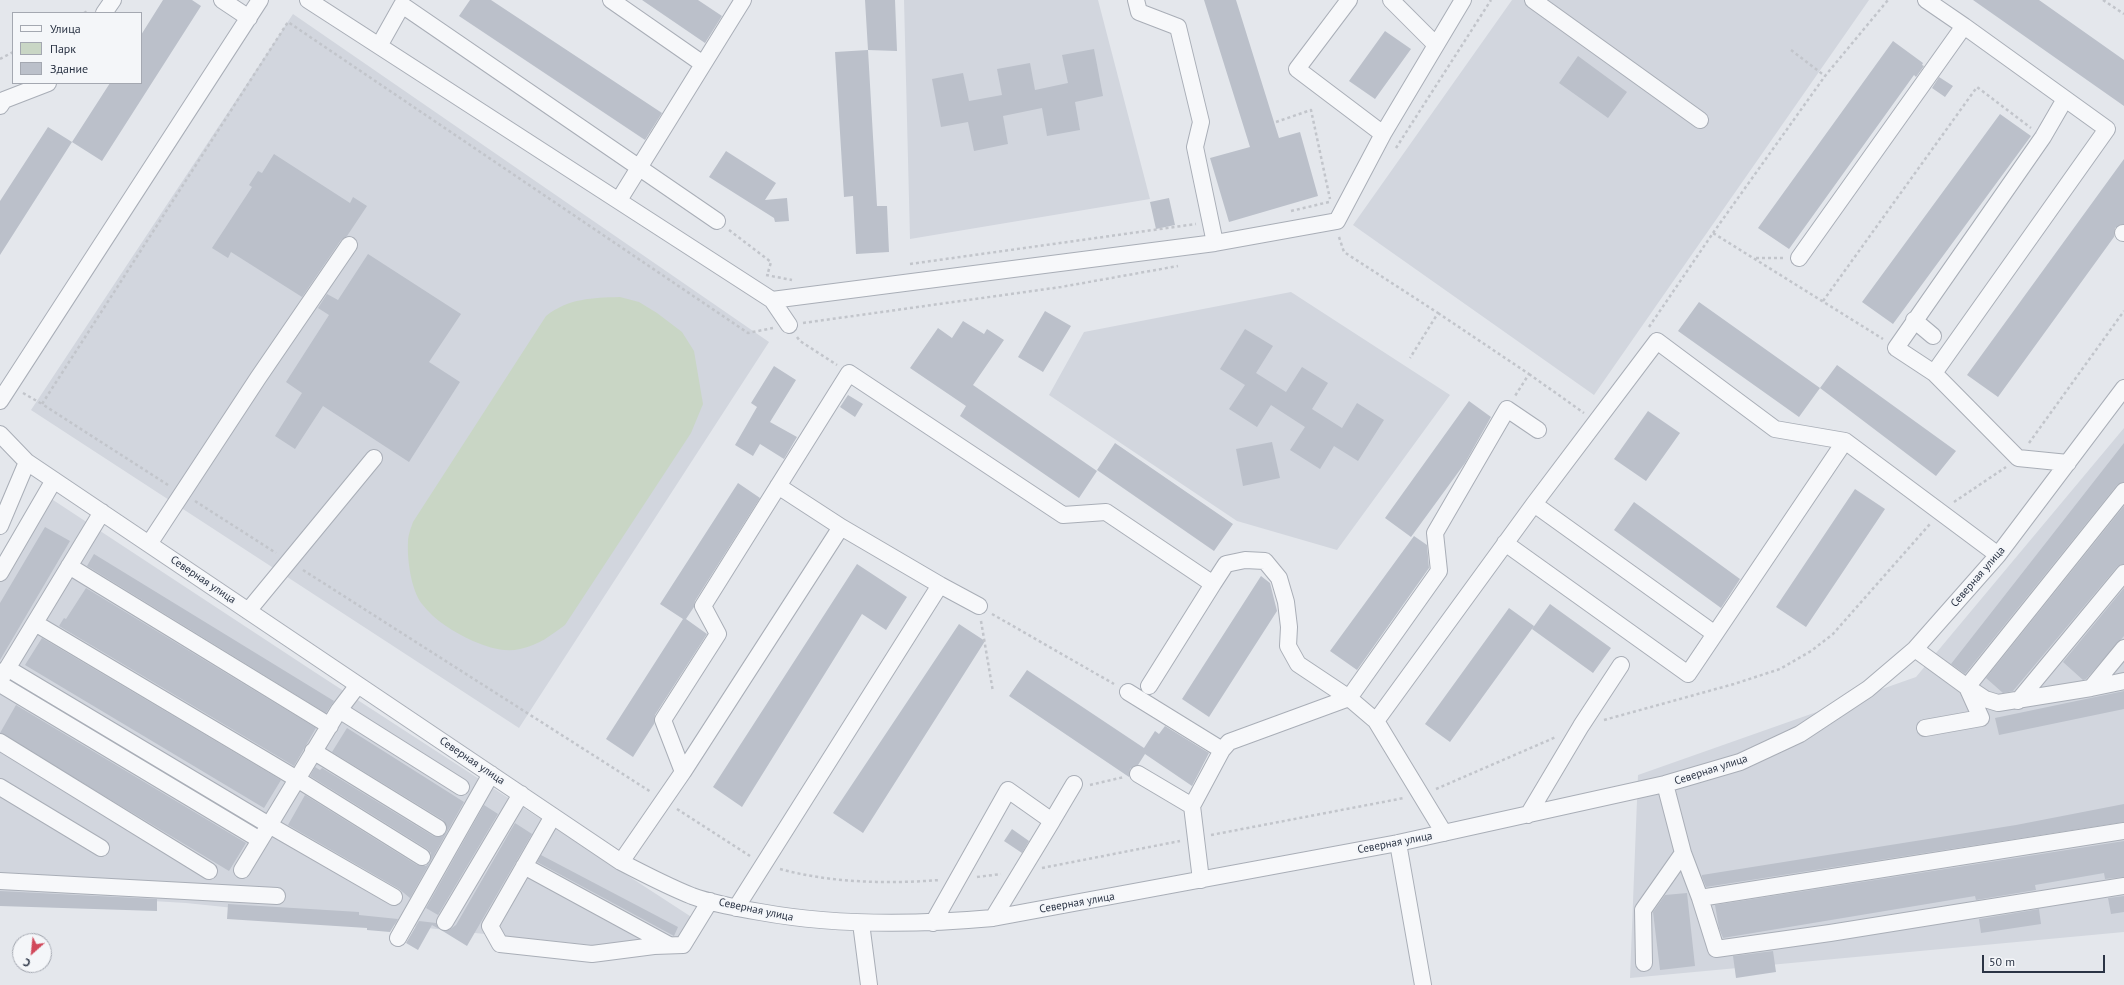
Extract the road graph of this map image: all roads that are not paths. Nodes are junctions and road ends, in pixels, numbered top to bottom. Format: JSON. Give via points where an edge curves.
{"nodes":[{"id":1,"x":112,"y":0,"type":"edge"},
{"id":2,"x":222,"y":0,"type":"edge"},
{"id":3,"x":260,"y":0,"type":"edge"},
{"id":4,"x":308,"y":0,"type":"edge"},
{"id":5,"x":611,"y":0,"type":"edge"},
{"id":6,"x":743,"y":0,"type":"edge"},
{"id":7,"x":1136,"y":0,"type":"edge"},
{"id":8,"x":1349,"y":0,"type":"edge"},
{"id":9,"x":1391,"y":0,"type":"edge"},
{"id":10,"x":1463,"y":0,"type":"edge"},
{"id":11,"x":1533,"y":0,"type":"edge"},
{"id":12,"x":1926,"y":0,"type":"edge"},
{"id":13,"x":105,"y":12,"type":"edge"},
{"id":14,"x":249,"y":18,"type":"junction"},
{"id":15,"x":1964,"y":26,"type":"junction"},
{"id":16,"x":1436,"y":45,"type":"junction"},
{"id":17,"x":379,"y":46,"type":"junction"},
{"id":18,"x":703,"y":64,"type":"junction"},
{"id":19,"x":45,"y":84,"type":"edge"},
{"id":20,"x":2065,"y":99,"type":"junction"},
{"id":21,"x":0,"y":106,"type":"edge"},
{"id":22,"x":1700,"y":120,"type":"dead end"},
{"id":23,"x":1383,"y":134,"type":"junction"},
{"id":24,"x":640,"y":167,"type":"junction"},
{"id":25,"x":619,"y":200,"type":"junction"},
{"id":26,"x":717,"y":221,"type":"road end"},
{"id":27,"x":1215,"y":243,"type":"junction"},
{"id":28,"x":349,"y":245,"type":"dead end"},
{"id":29,"x":1799,"y":258,"type":"road end"},
{"id":30,"x":772,"y":300,"type":"junction"},
{"id":31,"x":1914,"y":320,"type":"junction"},
{"id":32,"x":789,"y":325,"type":"road end"},
{"id":33,"x":1933,"y":336,"type":"dead end"},
{"id":34,"x":1934,"y":373,"type":"junction"},
{"id":35,"x":2124,"y":388,"type":"edge"},
{"id":36,"x":0,"y":401,"type":"edge"},
{"id":37,"x":1538,"y":430,"type":"dead end"},
{"id":38,"x":0,"y":434,"type":"edge"},
{"id":39,"x":1845,"y":441,"type":"junction"},
{"id":40,"x":374,"y":458,"type":"dead end"},
{"id":41,"x":27,"y":462,"type":"junction"},
{"id":42,"x":2068,"y":463,"type":"junction"},
{"id":43,"x":54,"y":480,"type":"junction"},
{"id":44,"x":778,"y":486,"type":"junction"},
{"id":45,"x":2124,"y":491,"type":"edge"},
{"id":46,"x":1534,"y":504,"type":"junction"},
{"id":47,"x":102,"y":512,"type":"junction"},
{"id":48,"x":0,"y":526,"type":"edge"},
{"id":49,"x":841,"y":527,"type":"junction"},
{"id":50,"x":1505,"y":543,"type":"junction"},
{"id":51,"x":149,"y":544,"type":"junction"},
{"id":52,"x":1998,"y":555,"type":"junction"},
{"id":53,"x":69,"y":566,"type":"junction"},
{"id":54,"x":0,"y":573,"type":"edge"},
{"id":55,"x":2124,"y":573,"type":"edge"},
{"id":56,"x":940,"y":584,"type":"junction"},
{"id":57,"x":1213,"y":584,"type":"junction"},
{"id":58,"x":979,"y":606,"type":"road end"},
{"id":59,"x":248,"y":611,"type":"junction"},
{"id":60,"x":35,"y":623,"type":"junction"},
{"id":61,"x":1715,"y":634,"type":"junction"},
{"id":62,"x":2124,"y":648,"type":"edge"},
{"id":63,"x":1915,"y":649,"type":"junction"},
{"id":64,"x":1621,"y":665,"type":"dead end"},
{"id":65,"x":3,"y":674,"type":"edge"},
{"id":66,"x":2124,"y":681,"type":"edge"},
{"id":67,"x":0,"y":684,"type":"edge"},
{"id":68,"x":358,"y":684,"type":"junction"},
{"id":69,"x":1149,"y":686,"type":"dead end"},
{"id":70,"x":1966,"y":687,"type":"junction"},
{"id":71,"x":2091,"y":688,"type":"junction"},
{"id":72,"x":1128,"y":692,"type":"road end"},
{"id":73,"x":1349,"y":698,"type":"junction"},
{"id":74,"x":2018,"y":701,"type":"junction"},
{"id":75,"x":339,"y":710,"type":"junction"},
{"id":76,"x":1376,"y":721,"type":"junction"},
{"id":77,"x":330,"y":726,"type":"junction"},
{"id":78,"x":1925,"y":728,"type":"dead end"},
{"id":79,"x":0,"y":742,"type":"edge"},
{"id":80,"x":1222,"y":750,"type":"junction"},
{"id":81,"x":313,"y":752,"type":"junction"},
{"id":82,"x":683,"y":772,"type":"junction"},
{"id":83,"x":491,"y":774,"type":"junction"},
{"id":84,"x":1138,"y":774,"type":"road end"},
{"id":85,"x":297,"y":779,"type":"junction"},
{"id":86,"x":1074,"y":784,"type":"road end"},
{"id":87,"x":1665,"y":784,"type":"junction"},
{"id":88,"x":461,"y":787,"type":"dead end"},
{"id":89,"x":0,"y":788,"type":"edge"},
{"id":90,"x":521,"y":794,"type":"junction"},
{"id":91,"x":1192,"y":806,"type":"junction"},
{"id":92,"x":1528,"y":815,"type":"junction"},
{"id":93,"x":553,"y":816,"type":"junction"},
{"id":94,"x":1052,"y":821,"type":"junction"},
{"id":95,"x":269,"y":825,"type":"junction"},
{"id":96,"x":438,"y":828,"type":"dead end"},
{"id":97,"x":2124,"y":830,"type":"edge"},
{"id":98,"x":1444,"y":833,"type":"junction"},
{"id":99,"x":260,"y":840,"type":"junction"},
{"id":100,"x":1398,"y":843,"type":"junction"},
{"id":101,"x":101,"y":848,"type":"dead end"},
{"id":102,"x":1683,"y":852,"type":"junction"},
{"id":103,"x":422,"y":857,"type":"dead end"},
{"id":104,"x":621,"y":862,"type":"junction"},
{"id":105,"x":524,"y":866,"type":"junction"},
{"id":106,"x":242,"y":870,"type":"dead end"},
{"id":107,"x":209,"y":871,"type":"dead end"},
{"id":108,"x":1201,"y":880,"type":"junction"},
{"id":109,"x":0,"y":881,"type":"edge"},
{"id":110,"x":2124,"y":886,"type":"edge"},
{"id":111,"x":277,"y":896,"type":"dead end"},
{"id":112,"x":394,"y":897,"type":"dead end"},
{"id":113,"x":1700,"y":898,"type":"junction"},
{"id":114,"x":710,"y":901,"type":"junction"},
{"id":115,"x":736,"y":908,"type":"junction"},
{"id":116,"x":993,"y":918,"type":"junction"},
{"id":117,"x":445,"y":922,"type":"dead end"},
{"id":118,"x":933,"y":923,"type":"junction"},
{"id":119,"x":861,"y":924,"type":"junction"},
{"id":120,"x":398,"y":938,"type":"dead end"},
{"id":121,"x":669,"y":945,"type":"junction"},
{"id":122,"x":1644,"y":963,"type":"dead end"},
{"id":123,"x":869,"y":985,"type":"edge"},
{"id":124,"x":1423,"y":985,"type":"edge"}],
"edges":[{"from":1,"to":13,"type":"street"},
{"from":2,"to":14,"type":"street"},
{"from":3,"to":14,"type":"street"},
{"from":4,"to":17,"type":"street"},
{"from":5,"to":18,"type":"street"},
{"from":6,"to":18,"type":"street"},
{"from":7,"to":27,"type":"street","via":[[1139,12],[1178,27],[1201,122],[1196,147]]},
{"from":8,"to":23,"type":"street","via":[[1297,68]]},
{"from":9,"to":16,"type":"street"},
{"from":10,"to":16,"type":"street"},
{"from":11,"to":22,"type":"street"},
{"from":12,"to":15,"type":"street"},
{"from":14,"to":36,"type":"street"},
{"from":15,"to":20,"type":"street"},
{"from":15,"to":29,"type":"street"},
{"from":16,"to":23,"type":"street"},
{"from":17,"to":24,"type":"street","via":[[402,5]]},
{"from":17,"to":25,"type":"street"},
{"from":18,"to":24,"type":"street"},
{"from":19,"to":21,"type":"street","via":[[4,100]]},
{"from":20,"to":31,"type":"street","via":[[2043,137]]},
{"from":20,"to":34,"type":"street","via":[[2107,129]]},
{"from":23,"to":27,"type":"street","via":[[1336,221]]},
{"from":24,"to":25,"type":"street"},
{"from":24,"to":26,"type":"street"},
{"from":25,"to":30,"type":"street"},
{"from":27,"to":30,"type":"street"},
{"from":28,"to":51,"type":"street"},
{"from":30,"to":32,"type":"street"},
{"from":31,"to":33,"type":"street"},
{"from":31,"to":34,"type":"street","via":[[1896,348]]},
{"from":34,"to":42,"type":"street","via":[[2018,458]]},
{"from":35,"to":42,"type":"street","name":"Северная улица"},
{"from":37,"to":73,"type":"street","via":[[1507,409],[1435,533],[1439,571]]},
{"from":38,"to":41,"type":"street","name":"Северная улица"},
{"from":39,"to":46,"type":"street","via":[[1774,429],[1657,341]]},
{"from":39,"to":52,"type":"street"},
{"from":39,"to":61,"type":"street"},
{"from":40,"to":59,"type":"street"},
{"from":41,"to":43,"type":"street","name":"Северная улица"},
{"from":41,"to":48,"type":"street"},
{"from":42,"to":52,"type":"street","name":"Северная улица"},
{"from":43,"to":47,"type":"street","name":"Северная улица"},
{"from":43,"to":54,"type":"street"},
{"from":44,"to":49,"type":"street"},
{"from":44,"to":57,"type":"street","via":[[849,373],[1063,514],[1106,512]]},
{"from":44,"to":82,"type":"street","via":[[703,606],[718,634],[663,720]]},
{"from":45,"to":70,"type":"street"},
{"from":46,"to":50,"type":"street"},
{"from":46,"to":61,"type":"street"},
{"from":47,"to":51,"type":"street","name":"Северная улица"},
{"from":47,"to":53,"type":"street"},
{"from":49,"to":56,"type":"street"},
{"from":49,"to":82,"type":"street"},
{"from":50,"to":61,"type":"street","via":[[1688,674]]},
{"from":50,"to":76,"type":"street"},
{"from":51,"to":59,"type":"street","name":"Северная улица"},
{"from":52,"to":63,"type":"street","name":"Северная улица"},
{"from":53,"to":60,"type":"street"},
{"from":53,"to":77,"type":"street"},
{"from":55,"to":74,"type":"street"},
{"from":56,"to":58,"type":"street"},
{"from":56,"to":115,"type":"street"},
{"from":57,"to":69,"type":"street"},
{"from":57,"to":73,"type":"street","via":[[1226,564],[1245,560],[1265,562],[1279,578],[1286,602],[1290,653],[1298,664]]},
{"from":59,"to":68,"type":"street","name":"Северная улица"},
{"from":60,"to":65,"type":"street"},
{"from":60,"to":85,"type":"street"},
{"from":62,"to":71,"type":"street"},
{"from":63,"to":70,"type":"street"},
{"from":63,"to":87,"type":"street","name":"Северная улица","via":[[1868,689],[1800,734],[1740,762]]},
{"from":64,"to":92,"type":"street"},
{"from":65,"to":95,"type":"street"},
{"from":66,"to":71,"type":"street"},
{"from":67,"to":99,"type":"street"},
{"from":68,"to":75,"type":"street"},
{"from":68,"to":83,"type":"street","name":"Северная улица"},
{"from":70,"to":74,"type":"street","via":[[1985,699],[1998,703]]},
{"from":70,"to":78,"type":"street","via":[[1981,718]]},
{"from":71,"to":74,"type":"street"},
{"from":72,"to":80,"type":"street"},
{"from":73,"to":76,"type":"street"},
{"from":73,"to":80,"type":"street","via":[[1229,742]]},
{"from":75,"to":77,"type":"street"},
{"from":75,"to":88,"type":"street"},
{"from":76,"to":98,"type":"street"},
{"from":77,"to":81,"type":"street"},
{"from":79,"to":107,"type":"street"},
{"from":80,"to":91,"type":"street"},
{"from":81,"to":85,"type":"street"},
{"from":81,"to":96,"type":"street"},
{"from":82,"to":104,"type":"street"},
{"from":83,"to":90,"type":"street","name":"Северная улица"},
{"from":83,"to":120,"type":"street"},
{"from":84,"to":91,"type":"street"},
{"from":85,"to":95,"type":"street"},
{"from":85,"to":103,"type":"street"},
{"from":86,"to":94,"type":"street"},
{"from":87,"to":92,"type":"street","name":"Северная улица"},
{"from":87,"to":102,"type":"street"},
{"from":89,"to":101,"type":"street"},
{"from":90,"to":93,"type":"street","name":"Северная улица"},
{"from":90,"to":117,"type":"street"},
{"from":91,"to":108,"type":"street"},
{"from":92,"to":98,"type":"street","name":"Северная улица"},
{"from":93,"to":104,"type":"street","name":"Северная улица"},
{"from":93,"to":105,"type":"street"},
{"from":94,"to":116,"type":"street"},
{"from":94,"to":118,"type":"street","via":[[1008,790]]},
{"from":95,"to":99,"type":"street"},
{"from":95,"to":112,"type":"street"},
{"from":97,"to":113,"type":"street"},
{"from":98,"to":100,"type":"street","name":"Северная улица"},
{"from":99,"to":106,"type":"street"},
{"from":100,"to":108,"type":"street","name":"Северная улица"},
{"from":100,"to":124,"type":"street"},
{"from":102,"to":113,"type":"street"},
{"from":102,"to":122,"type":"street","via":[[1643,910]]},
{"from":104,"to":114,"type":"street","name":"Северная улица","via":[[655,880]]},
{"from":105,"to":121,"type":"street"},
{"from":105,"to":121,"type":"street","via":[[490,926],[500,944],[592,954]]},
{"from":108,"to":116,"type":"street","name":"Северная улица"},
{"from":109,"to":111,"type":"street"},
{"from":110,"to":113,"type":"street","via":[[1716,949]]},
{"from":114,"to":115,"type":"street","name":"Северная улица"},
{"from":114,"to":121,"type":"street","via":[[683,945]]},
{"from":115,"to":119,"type":"street","name":"Северная улица","via":[[798,919]]},
{"from":116,"to":118,"type":"street","name":"Северная улица"},
{"from":118,"to":119,"type":"street","name":"Северная улица"},
{"from":119,"to":123,"type":"street"}]}
